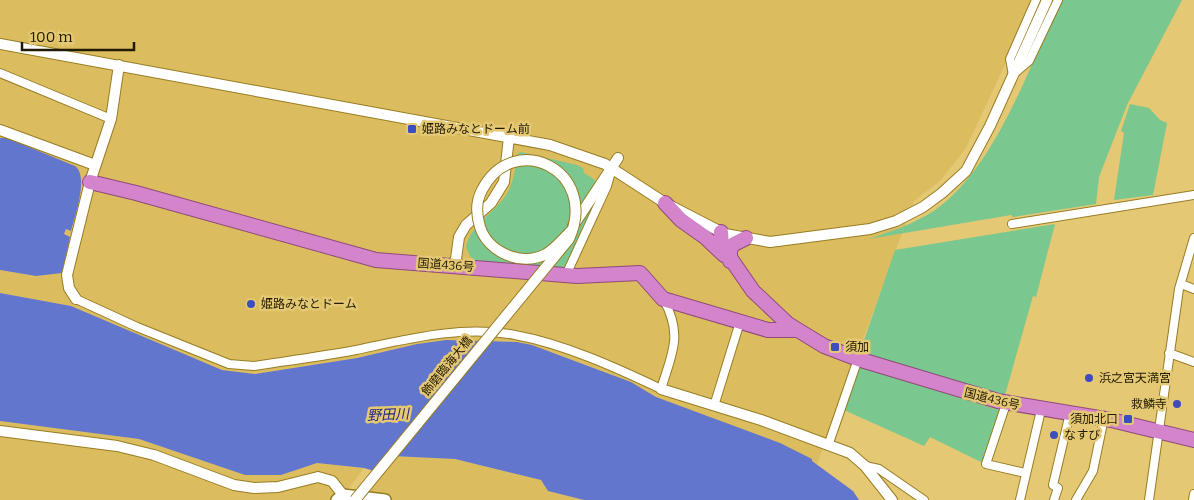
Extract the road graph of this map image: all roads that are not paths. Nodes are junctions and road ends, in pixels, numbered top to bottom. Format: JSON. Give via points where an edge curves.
{"nodes":[{"id":1,"x":1036,"y":0,"type":"edge"},
{"id":2,"x":1047,"y":0,"type":"edge"},
{"id":3,"x":1058,"y":0,"type":"edge"},
{"id":4,"x":0,"y":36,"type":"edge"},
{"id":5,"x":0,"y":44,"type":"edge"},
{"id":6,"x":12,"y":44,"type":"junction"},
{"id":7,"x":119,"y":65,"type":"junction"},
{"id":8,"x":0,"y":73,"type":"edge"},
{"id":9,"x":1013,"y":75,"type":"junction"},
{"id":10,"x":111,"y":119,"type":"junction"},
{"id":11,"x":0,"y":130,"type":"edge"},
{"id":12,"x":510,"y":137,"type":"junction"},
{"id":13,"x":618,"y":158,"type":"dead end"},
{"id":14,"x":95,"y":165,"type":"junction"},
{"id":15,"x":612,"y":168,"type":"junction"},
{"id":16,"x":90,"y":182,"type":"junction"},
{"id":17,"x":1194,"y":195,"type":"edge"},
{"id":18,"x":665,"y":203,"type":"junction"},
{"id":19,"x":1012,"y":224,"type":"dead end"},
{"id":20,"x":721,"y":232,"type":"junction"},
{"id":21,"x":746,"y":238,"type":"junction"},
{"id":22,"x":1194,"y":238,"type":"edge"},
{"id":23,"x":730,"y":261,"type":"junction"},
{"id":24,"x":455,"y":266,"type":"junction"},
{"id":25,"x":566,"y":275,"type":"junction"},
{"id":26,"x":1181,"y":284,"type":"junction"},
{"id":27,"x":1194,"y":289,"type":"edge"},
{"id":28,"x":76,"y":299,"type":"joint"},
{"id":29,"x":664,"y":299,"type":"junction"},
{"id":30,"x":740,"y":322,"type":"junction"},
{"id":31,"x":797,"y":330,"type":"junction"},
{"id":32,"x":1169,"y":353,"type":"junction"},
{"id":33,"x":858,"y":359,"type":"junction"},
{"id":34,"x":1194,"y":362,"type":"edge"},
{"id":35,"x":661,"y":389,"type":"junction"},
{"id":36,"x":1006,"y":404,"type":"junction"},
{"id":37,"x":714,"y":406,"type":"junction"},
{"id":38,"x":1041,"y":410,"type":"junction"},
{"id":39,"x":1070,"y":413,"type":"junction"},
{"id":40,"x":1104,"y":418,"type":"junction"},
{"id":41,"x":1159,"y":431,"type":"junction"},
{"id":42,"x":0,"y":432,"type":"edge"},
{"id":43,"x":1194,"y":440,"type":"edge"},
{"id":44,"x":829,"y":444,"type":"junction"},
{"id":45,"x":865,"y":466,"type":"junction"},
{"id":46,"x":1026,"y":473,"type":"junction"},
{"id":47,"x":1194,"y":494,"type":"edge"},
{"id":48,"x":340,"y":497,"type":"edge"},
{"id":49,"x":1152,"y":499,"type":"edge"},
{"id":50,"x":355,"y":500,"type":"edge"},
{"id":51,"x":385,"y":500,"type":"edge"},
{"id":52,"x":892,"y":500,"type":"edge"},
{"id":53,"x":924,"y":500,"type":"edge"},
{"id":54,"x":1021,"y":500,"type":"edge"},
{"id":55,"x":1054,"y":500,"type":"edge"},
{"id":56,"x":1076,"y":500,"type":"edge"},
{"id":57,"x":1193,"y":500,"type":"edge"}],
"edges":[{"from":1,"to":9,"type":"street","via":[[1010,59]]},
{"from":2,"to":9,"type":"street"},
{"from":3,"to":9,"type":"street","via":[[1029,61]]},
{"from":4,"to":6,"type":"street"},
{"from":5,"to":6,"type":"street"},
{"from":6,"to":7,"type":"street"},
{"from":7,"to":10,"type":"street"},
{"from":7,"to":12,"type":"street"},
{"from":8,"to":10,"type":"street"},
{"from":9,"to":21,"type":"street","via":[[966,170],[942,194],[923,207],[896,221],[870,229],[770,242]]},
{"from":10,"to":14,"type":"street"},
{"from":11,"to":14,"type":"street"},
{"from":12,"to":15,"type":"street","via":[[567,149]]},
{"from":12,"to":24,"type":"street","via":[[504,182],[491,203],[466,225],[460,237]]},
{"from":13,"to":15,"type":"street","name":"飾磨臨海大橋"},
{"from":14,"to":16,"type":"street"},
{"from":15,"to":18,"type":"street"},
{"from":15,"to":25,"type":"street","via":[[607,186]]},
{"from":15,"to":50,"type":"street","name":"飾磨臨海大橋","bridge":true,"via":[[571,231],[546,254],[537,257],[512,257],[499,251],[484,236],[478,220],[479,195],[486,183],[501,167],[528,161],[549,165],[568,182],[576,203],[575,222],[569,239]]},
{"from":16,"to":24,"type":"highway","name":"国道436号","via":[[376,260]]},
{"from":16,"to":28,"type":"street","via":[[67,276],[69,288]]},
{"from":17,"to":19,"type":"street"},
{"from":18,"to":20,"type":"street"},
{"from":18,"to":23,"type":"highway"},
{"from":20,"to":21,"type":"street"},
{"from":20,"to":23,"type":"highway","name":"国道436号","via":[[722,246]]},
{"from":21,"to":23,"type":"highway","via":[[730,249]]},
{"from":22,"to":26,"type":"street"},
{"from":23,"to":31,"type":"highway","name":"国道436号","via":[[757,295]]},
{"from":24,"to":25,"type":"highway","name":"国道436号"},
{"from":25,"to":29,"type":"highway","name":"国道436号","via":[[640,274]]},
{"from":26,"to":27,"type":"street"},
{"from":26,"to":32,"type":"street"},
{"from":28,"to":35,"type":"street","via":[[229,364],[274,364],[452,332],[513,334],[626,372]]},
{"from":29,"to":30,"type":"highway","name":"国道436号"},
{"from":29,"to":35,"type":"street","via":[[674,319],[675,333]]},
{"from":30,"to":31,"type":"highway","name":"国道436号","via":[[768,330]]},
{"from":30,"to":37,"type":"street"},
{"from":31,"to":33,"type":"highway","name":"国道436号","via":[[824,346]]},
{"from":32,"to":34,"type":"street"},
{"from":32,"to":41,"type":"street"},
{"from":33,"to":36,"type":"highway","name":"国道436号"},
{"from":33,"to":44,"type":"street"},
{"from":35,"to":37,"type":"street"},
{"from":36,"to":38,"type":"highway","name":"国道436号"},
{"from":36,"to":46,"type":"street","via":[[986,464]]},
{"from":37,"to":44,"type":"street"},
{"from":38,"to":39,"type":"highway","name":"国道436号"},
{"from":38,"to":46,"type":"street"},
{"from":39,"to":40,"type":"highway","name":"国道436号"},
{"from":39,"to":55,"type":"street","via":[[1053,485],[1058,488]]},
{"from":40,"to":41,"type":"highway","name":"国道436号"},
{"from":40,"to":56,"type":"street","via":[[1094,471]]},
{"from":41,"to":43,"type":"highway","name":"国道436号"},
{"from":41,"to":49,"type":"street"},
{"from":42,"to":48,"type":"street","via":[[117,446],[154,455],[241,486],[278,487],[318,477],[332,481]]},
{"from":44,"to":45,"type":"street","via":[[850,453]]},
{"from":45,"to":52,"type":"street"},
{"from":45,"to":53,"type":"street","via":[[879,468]]},
{"from":46,"to":54,"type":"street"},
{"from":47,"to":57,"type":"street"},
{"from":48,"to":51,"type":"main road","via":[[352,494]]}]}
